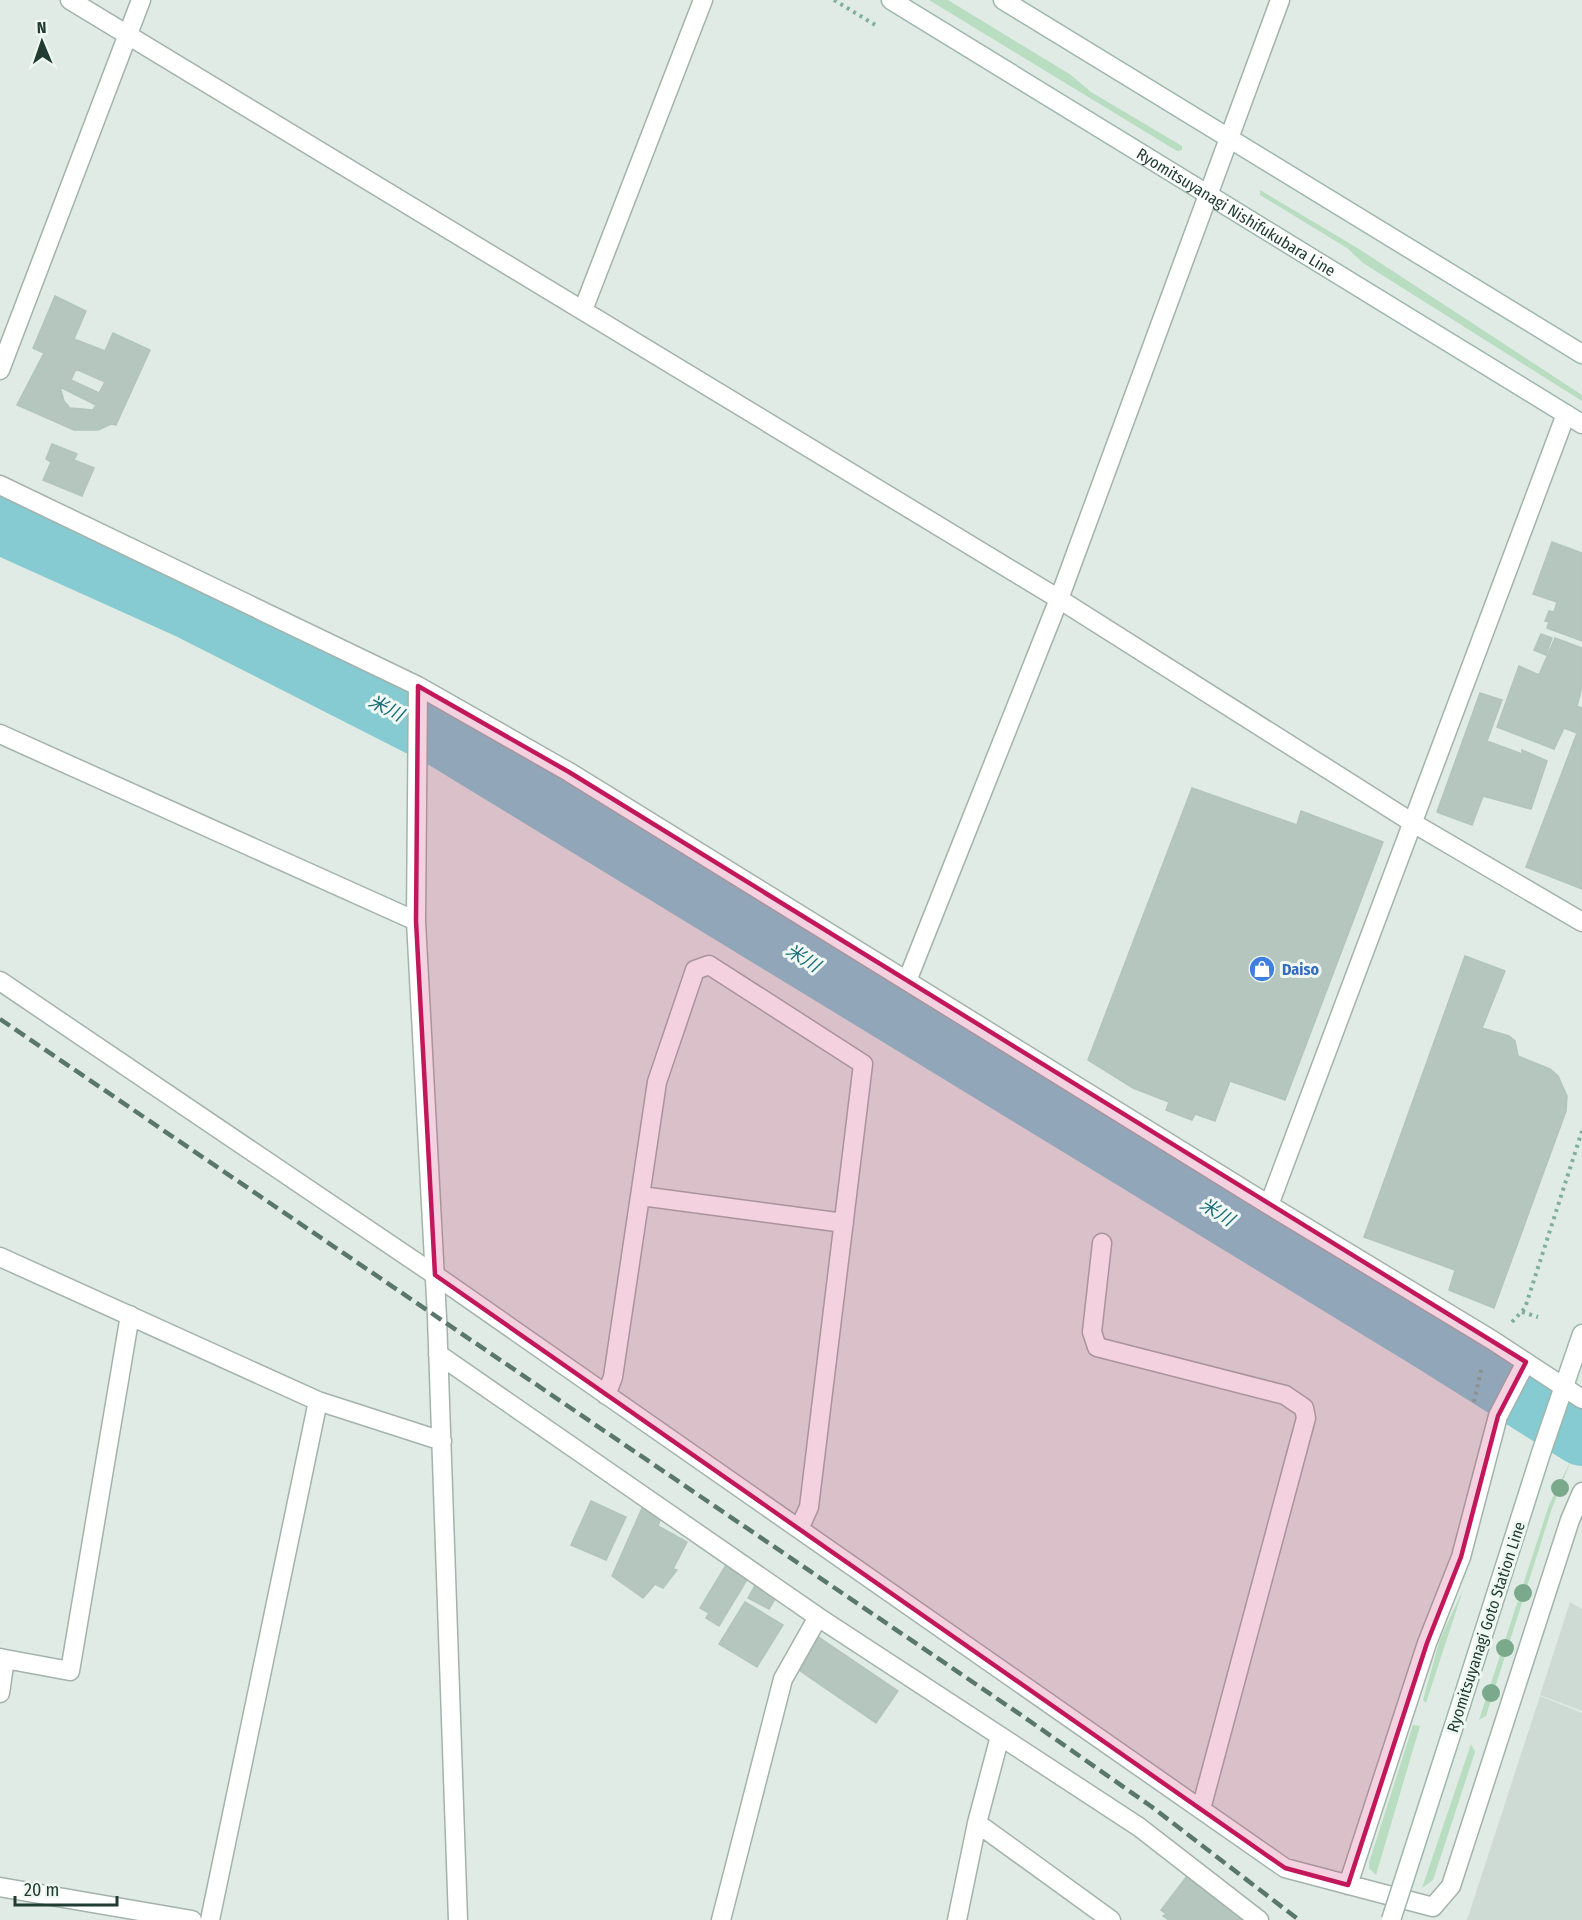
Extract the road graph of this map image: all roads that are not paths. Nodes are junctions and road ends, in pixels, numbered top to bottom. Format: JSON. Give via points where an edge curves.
{"nodes":[{"id":1,"x":70,"y":0,"type":"edge"},
{"id":2,"x":141,"y":0,"type":"edge"},
{"id":3,"x":703,"y":0,"type":"edge"},
{"id":4,"x":891,"y":0,"type":"edge"},
{"id":5,"x":1003,"y":0,"type":"edge"},
{"id":6,"x":1280,"y":0,"type":"edge"},
{"id":7,"x":128,"y":35,"type":"junction"},
{"id":8,"x":1229,"y":137,"type":"junction"},
{"id":9,"x":1209,"y":193,"type":"junction"},
{"id":10,"x":583,"y":310,"type":"junction"},
{"id":11,"x":1582,"y":354,"type":"edge"},
{"id":12,"x":0,"y":370,"type":"edge"},
{"id":13,"x":1566,"y":414,"type":"junction"},
{"id":14,"x":1582,"y":424,"type":"edge"},
{"id":15,"x":0,"y":485,"type":"edge"},
{"id":16,"x":1059,"y":599,"type":"junction"},
{"id":17,"x":418,"y":686,"type":"junction"},
{"id":18,"x":0,"y":734,"type":"edge"},
{"id":19,"x":1413,"y":823,"type":"junction"},
{"id":20,"x":416,"y":921,"type":"junction"},
{"id":21,"x":1582,"y":922,"type":"edge"},
{"id":22,"x":0,"y":981,"type":"edge"},
{"id":23,"x":907,"y":981,"type":"junction"},
{"id":24,"x":641,"y":1196,"type":"junction"},
{"id":25,"x":1269,"y":1205,"type":"junction"},
{"id":26,"x":844,"y":1223,"type":"junction"},
{"id":27,"x":1102,"y":1243,"type":"dead end"},
{"id":28,"x":0,"y":1257,"type":"edge"},
{"id":29,"x":435,"y":1275,"type":"junction"},
{"id":30,"x":130,"y":1315,"type":"junction"},
{"id":31,"x":1582,"y":1334,"type":"edge"},
{"id":32,"x":438,"y":1354,"type":"junction"},
{"id":33,"x":1526,"y":1362,"type":"junction"},
{"id":34,"x":1563,"y":1392,"type":"junction"},
{"id":35,"x":606,"y":1395,"type":"junction"},
{"id":36,"x":1582,"y":1399,"type":"edge"},
{"id":37,"x":318,"y":1401,"type":"junction"},
{"id":38,"x":442,"y":1441,"type":"junction"},
{"id":39,"x":1582,"y":1492,"type":"edge"},
{"id":40,"x":799,"y":1529,"type":"junction"},
{"id":41,"x":818,"y":1617,"type":"junction"},
{"id":42,"x":3,"y":1659,"type":"edge"},
{"id":43,"x":0,"y":1693,"type":"edge"},
{"id":44,"x":1000,"y":1736,"type":"junction"},
{"id":45,"x":1201,"y":1809,"type":"junction"},
{"id":46,"x":977,"y":1823,"type":"junction"},
{"id":47,"x":1348,"y":1885,"type":"junction"},
{"id":48,"x":0,"y":1887,"type":"edge"},
{"id":49,"x":192,"y":1920,"type":"edge"},
{"id":50,"x":210,"y":1920,"type":"edge"},
{"id":51,"x":458,"y":1920,"type":"edge"},
{"id":52,"x":721,"y":1920,"type":"edge"},
{"id":53,"x":957,"y":1920,"type":"edge"},
{"id":54,"x":1111,"y":1920,"type":"edge"},
{"id":55,"x":1259,"y":1920,"type":"edge"},
{"id":56,"x":1391,"y":1920,"type":"edge"}],
"edges":[{"from":1,"to":7,"type":"street"},
{"from":2,"to":7,"type":"street"},
{"from":3,"to":10,"type":"street"},
{"from":4,"to":9,"type":"street","name":"Ryomitsuyanagi Nishifukubara Line"},
{"from":5,"to":8,"type":"street"},
{"from":6,"to":8,"type":"street"},
{"from":7,"to":10,"type":"street"},
{"from":7,"to":12,"type":"street"},
{"from":8,"to":9,"type":"street"},
{"from":8,"to":11,"type":"street"},
{"from":9,"to":13,"type":"street","name":"Ryomitsuyanagi Nishifukubara Line"},
{"from":9,"to":16,"type":"street"},
{"from":10,"to":16,"type":"street"},
{"from":13,"to":14,"type":"street","name":"Ryomitsuyanagi Nishifukubara Line"},
{"from":13,"to":19,"type":"street"},
{"from":15,"to":17,"type":"street"},
{"from":16,"to":19,"type":"street"},
{"from":16,"to":23,"type":"street"},
{"from":17,"to":20,"type":"street"},
{"from":17,"to":23,"type":"street","via":[[579,778]]},
{"from":18,"to":20,"type":"street"},
{"from":19,"to":21,"type":"street"},
{"from":19,"to":25,"type":"street"},
{"from":20,"to":29,"type":"street"},
{"from":22,"to":29,"type":"street"},
{"from":23,"to":25,"type":"street"},
{"from":24,"to":26,"type":"street"},
{"from":24,"to":26,"type":"street","via":[[657,1082],[695,970],[709,965],[863,1064]]},
{"from":24,"to":35,"type":"street","via":[[613,1377]]},
{"from":25,"to":33,"type":"street"},
{"from":26,"to":40,"type":"street","via":[[809,1507]]},
{"from":27,"to":45,"type":"street","via":[[1092,1332],[1097,1347],[1285,1395],[1304,1408],[1306,1418]]},
{"from":28,"to":30,"type":"street"},
{"from":29,"to":32,"type":"street"},
{"from":29,"to":35,"type":"street"},
{"from":30,"to":37,"type":"street"},
{"from":30,"to":42,"type":"street","via":[[70,1671]]},
{"from":31,"to":34,"type":"street","name":"Ryomitsuyanagi Goto Station Line"},
{"from":32,"to":38,"type":"street"},
{"from":32,"to":41,"type":"street"},
{"from":33,"to":34,"type":"street"},
{"from":33,"to":47,"type":"street","via":[[1498,1416],[1461,1557],[1427,1643]]},
{"from":34,"to":36,"type":"street"},
{"from":34,"to":56,"type":"street","name":"Ryomitsuyanagi Goto Station Line","bridge":true},
{"from":35,"to":40,"type":"street"},
{"from":37,"to":38,"type":"street"},
{"from":37,"to":50,"type":"street"},
{"from":38,"to":51,"type":"street"},
{"from":39,"to":47,"type":"street","via":[[1451,1886],[1434,1907]]},
{"from":40,"to":45,"type":"street"},
{"from":41,"to":44,"type":"street"},
{"from":41,"to":52,"type":"street","via":[[783,1679]]},
{"from":42,"to":43,"type":"street"},
{"from":44,"to":46,"type":"street"},
{"from":44,"to":55,"type":"street","via":[[1139,1827]]},
{"from":45,"to":47,"type":"street","via":[[1285,1868]]},
{"from":46,"to":53,"type":"street"},
{"from":46,"to":54,"type":"street"},
{"from":48,"to":49,"type":"street"}]}
